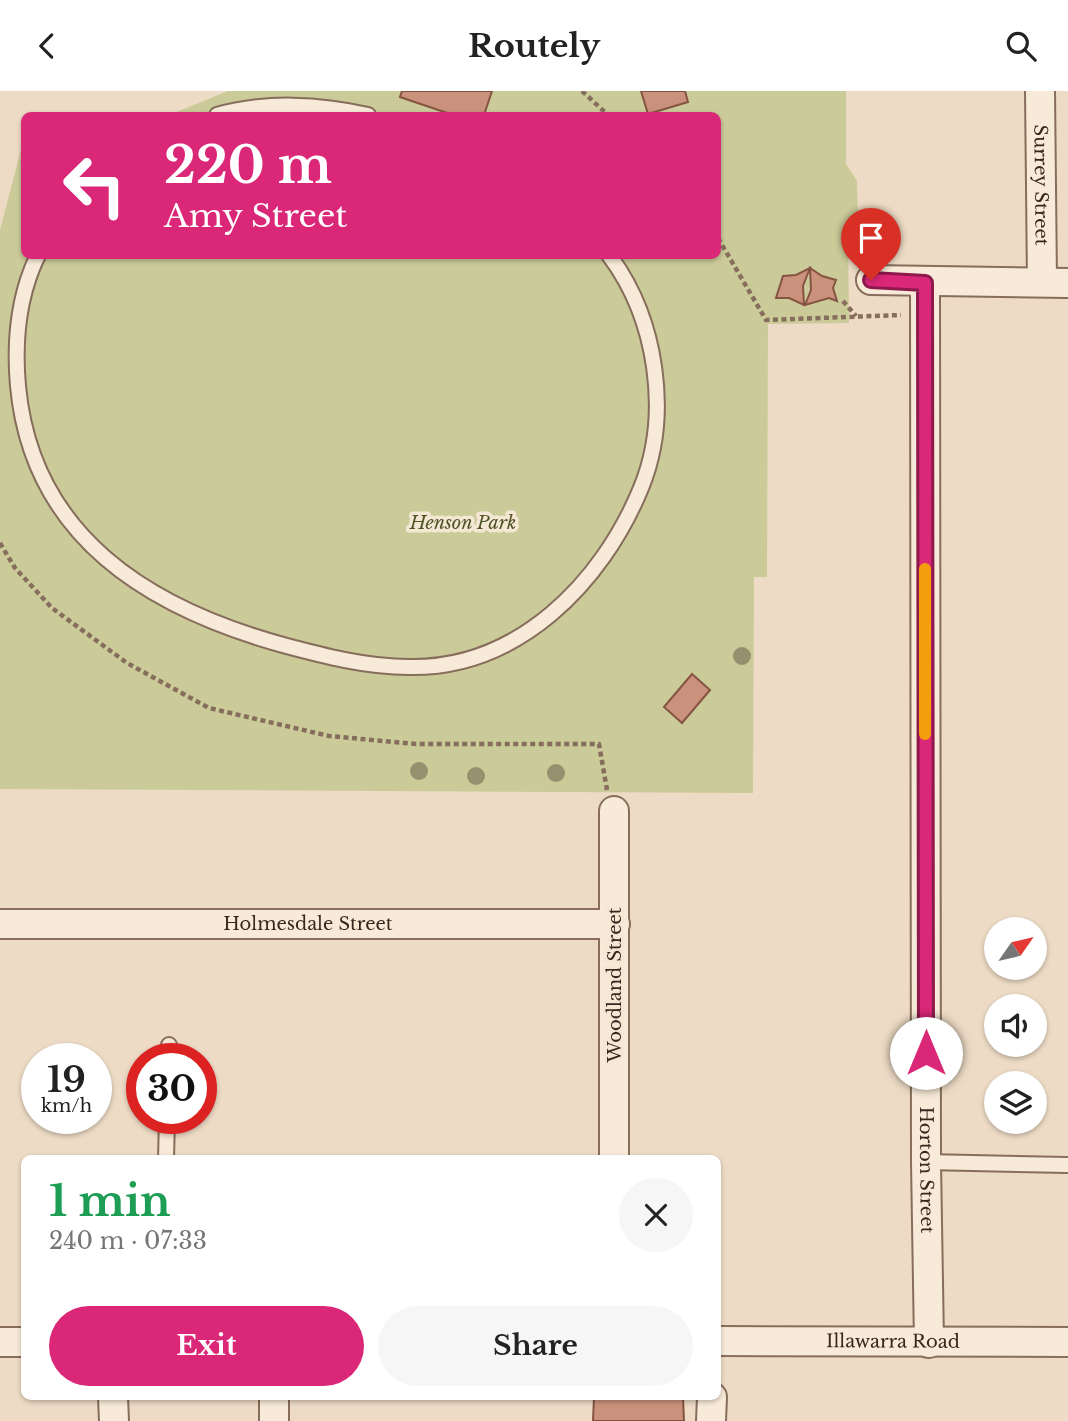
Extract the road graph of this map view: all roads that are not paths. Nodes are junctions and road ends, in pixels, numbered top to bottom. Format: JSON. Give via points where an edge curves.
{"nodes":[{"id":1,"x":1040,"y":91,"type":"edge"},
{"id":2,"x":241,"y":112,"type":"edge"},
{"id":3,"x":352,"y":112,"type":"edge"},
{"id":4,"x":36,"y":259,"type":"edge"},
{"id":5,"x":611,"y":259,"type":"edge"},
{"id":6,"x":871,"y":280,"type":"dead end"},
{"id":7,"x":1055,"y":282,"type":"edge"},
{"id":8,"x":925,"y":283,"type":"junction"},
{"id":9,"x":614,"y":811,"type":"dead end"},
{"id":10,"x":0,"y":924,"type":"edge"},
{"id":11,"x":615,"y":924,"type":"junction"},
{"id":12,"x":167,"y":1134,"type":"edge"},
{"id":13,"x":166,"y":1155,"type":"edge"},
{"id":14,"x":614,"y":1155,"type":"edge"},
{"id":15,"x":926,"y":1162,"type":"junction"},
{"id":16,"x":1068,"y":1165,"type":"edge"},
{"id":17,"x":721,"y":1341,"type":"edge"},
{"id":18,"x":0,"y":1342,"type":"edge"},
{"id":19,"x":21,"y":1342,"type":"edge"},
{"id":20,"x":1068,"y":1342,"type":"edge"},
{"id":21,"x":929,"y":1343,"type":"junction"},
{"id":22,"x":113,"y":1400,"type":"edge"},
{"id":23,"x":274,"y":1400,"type":"edge"},
{"id":24,"x":712,"y":1400,"type":"edge"},
{"id":25,"x":114,"y":1421,"type":"edge"},
{"id":26,"x":274,"y":1421,"type":"edge"},
{"id":27,"x":711,"y":1421,"type":"edge"}],
"edges":[{"from":1,"to":7,"type":"street","name":"Surrey Street"},
{"from":2,"to":3,"type":"lane","via":[[282,107]]},
{"from":4,"to":5,"type":"lane","via":[[23,289],[18,327],[20,409],[33,457],[53,499],[81,537],[161,599],[205,620],[309,652],[373,665],[411,667],[478,656],[524,634],[560,608],[589,578],[632,509],[648,471],[656,432],[656,391],[639,306]]},
{"from":6,"to":8,"type":"street"},
{"from":7,"to":8,"type":"street"},
{"from":8,"to":15,"type":"street","name":"Horton Street"},
{"from":9,"to":11,"type":"street","name":"Woodland Street"},
{"from":10,"to":11,"type":"street","name":"Holmesdale Street"},
{"from":11,"to":14,"type":"street","name":"Woodland Street"},
{"from":12,"to":13,"type":"lane"},
{"from":15,"to":16,"type":"lane"},
{"from":15,"to":21,"type":"street","name":"Horton Street"},
{"from":17,"to":21,"type":"street","name":"Illawarra Road"},
{"from":18,"to":19,"type":"street"},
{"from":20,"to":21,"type":"street","name":"Illawarra Road"},
{"from":22,"to":25,"type":"street"},
{"from":23,"to":26,"type":"street"},
{"from":24,"to":27,"type":"street"}]}
